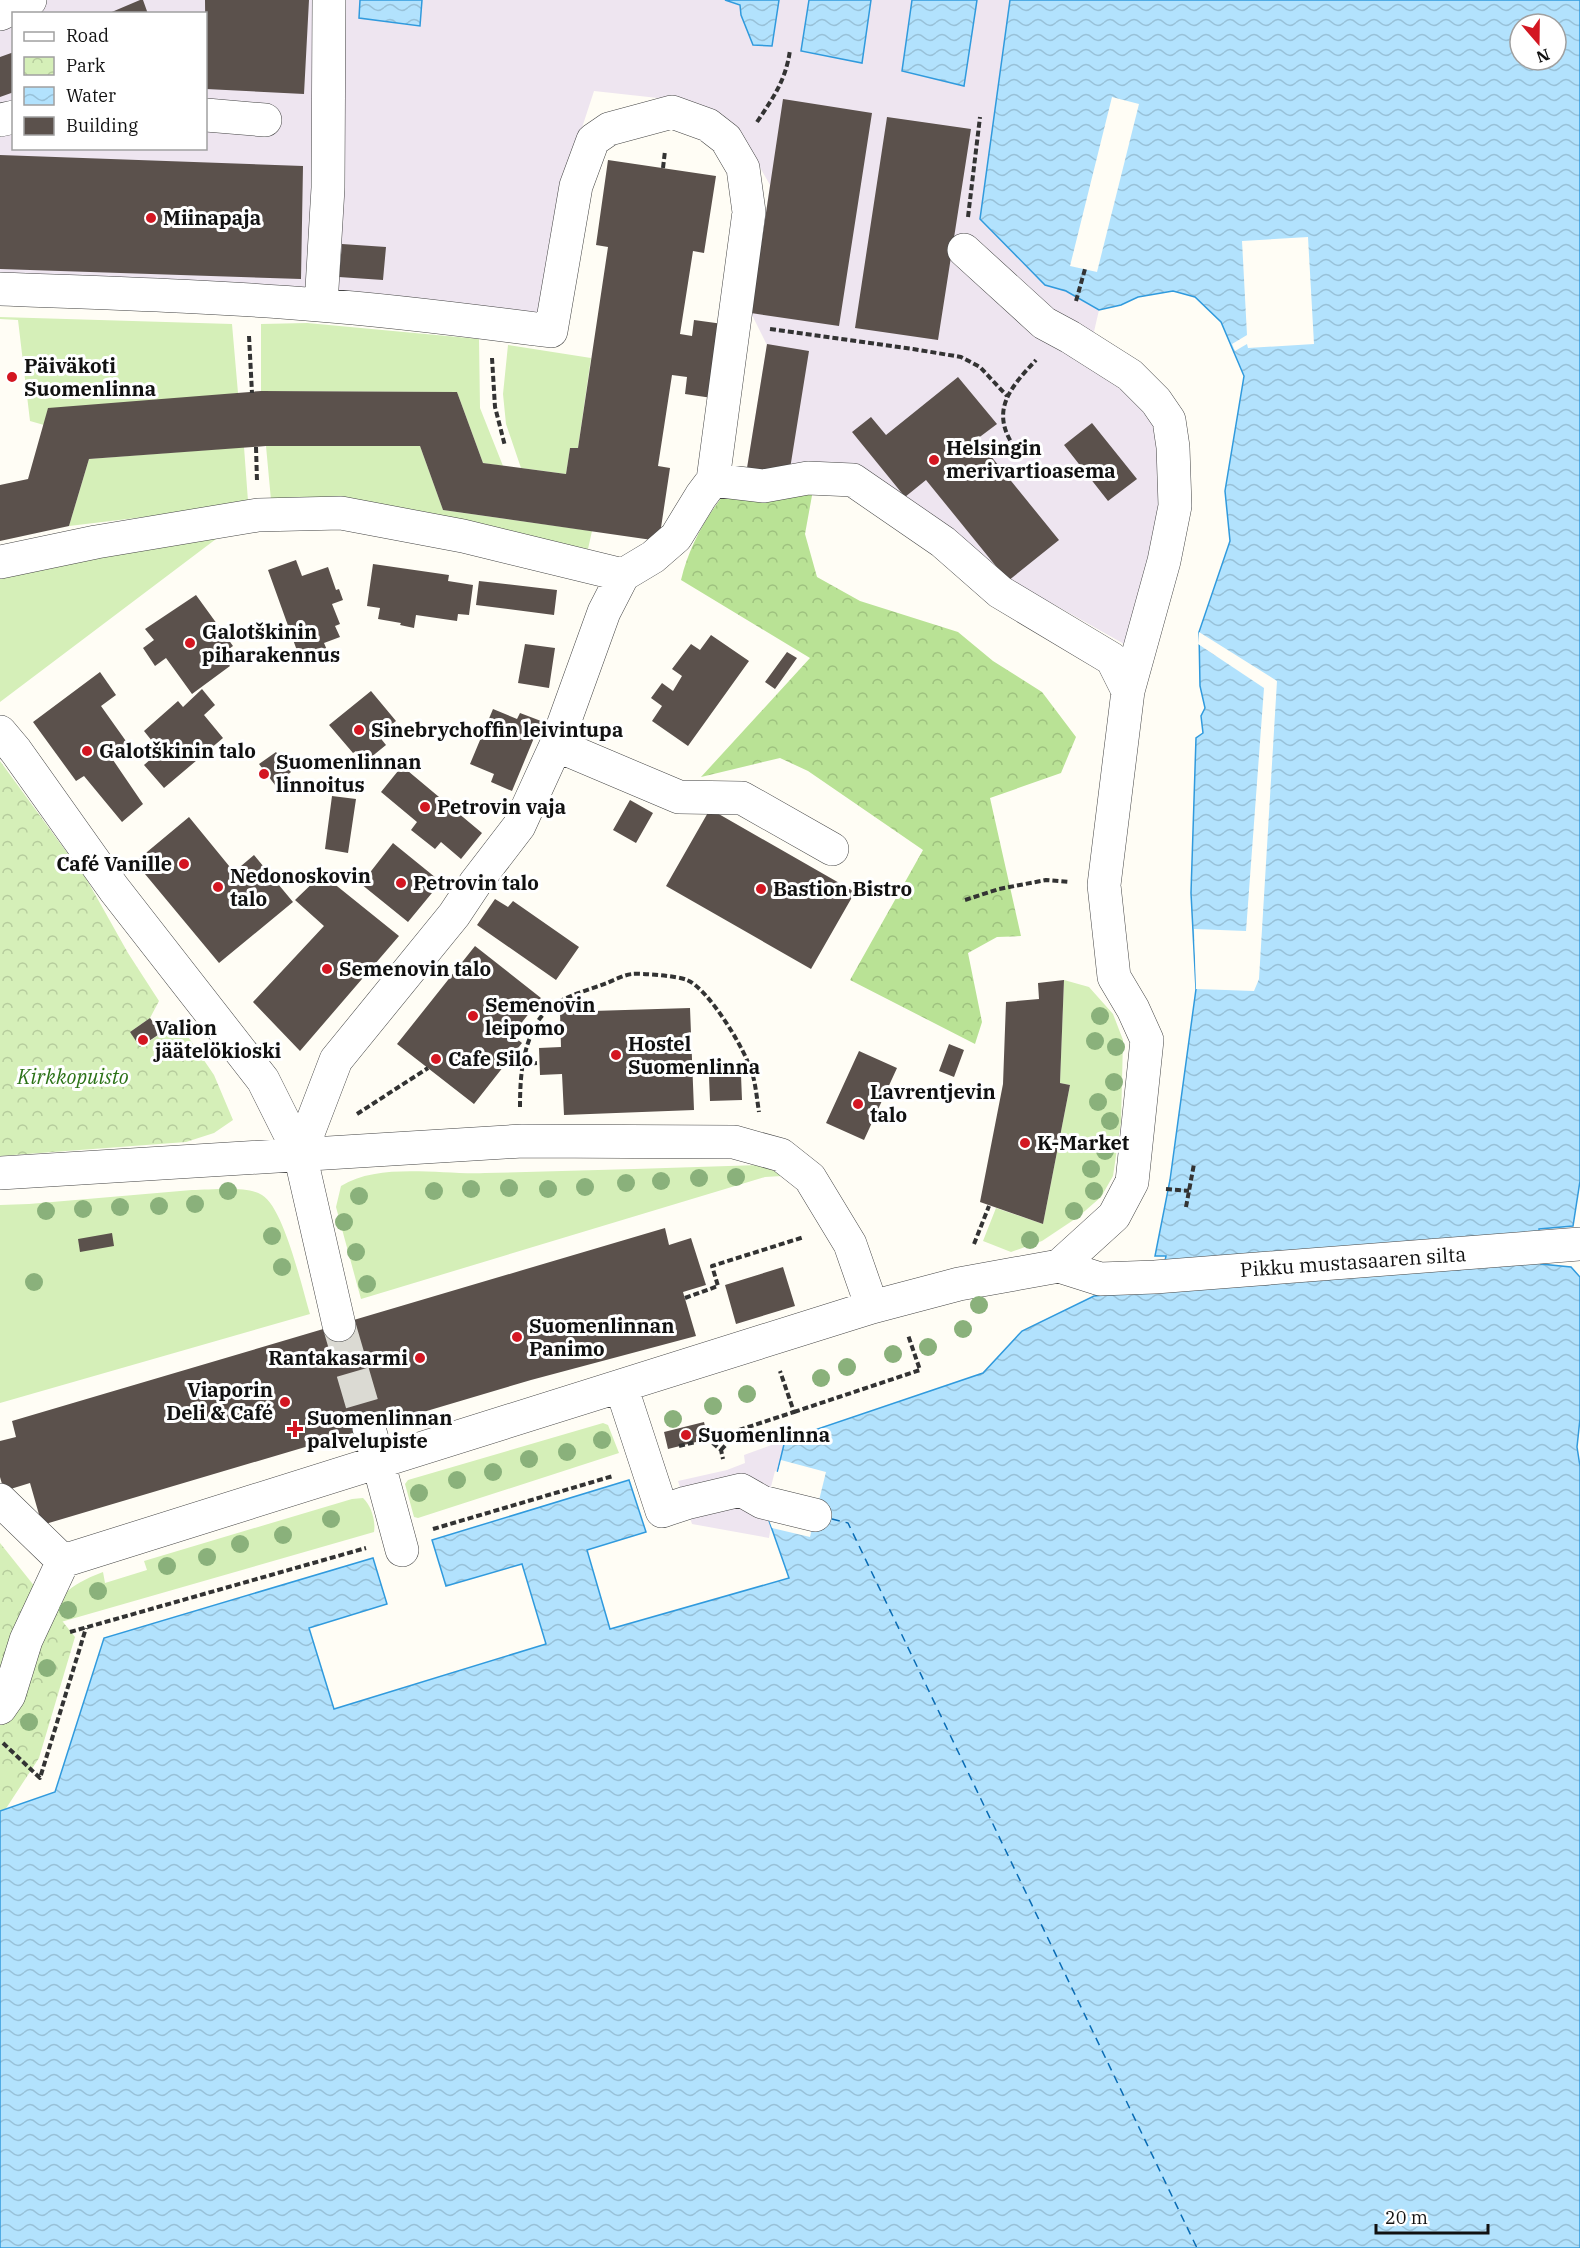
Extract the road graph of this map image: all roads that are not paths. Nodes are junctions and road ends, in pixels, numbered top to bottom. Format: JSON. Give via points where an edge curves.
{"nodes":[{"id":1,"x":30,"y":0,"type":"edge"},
{"id":2,"x":329,"y":0,"type":"edge"},
{"id":3,"x":0,"y":14,"type":"edge"},
{"id":4,"x":207,"y":116,"type":"edge"},
{"id":5,"x":265,"y":120,"type":"dead end"},
{"id":6,"x":964,"y":250,"type":"road end"},
{"id":7,"x":0,"y":289,"type":"edge"},
{"id":8,"x":321,"y":305,"type":"junction"},
{"id":9,"x":713,"y":480,"type":"junction"},
{"id":10,"x":0,"y":562,"type":"edge"},
{"id":11,"x":623,"y":574,"type":"junction"},
{"id":12,"x":1128,"y":691,"type":"junction"},
{"id":13,"x":0,"y":732,"type":"edge"},
{"id":14,"x":556,"y":745,"type":"junction"},
{"id":15,"x":832,"y":849,"type":"dead end"},
{"id":16,"x":300,"y":1154,"type":"junction"},
{"id":17,"x":0,"y":1173,"type":"edge"},
{"id":18,"x":1566,"y":1245,"type":"edge"},
{"id":19,"x":1059,"y":1266,"type":"junction"},
{"id":20,"x":884,"y":1304,"type":"junction"},
{"id":21,"x":339,"y":1325,"type":"tunnel mouth"},
{"id":22,"x":621,"y":1386,"type":"junction"},
{"id":23,"x":369,"y":1428,"type":"tunnel mouth"},
{"id":24,"x":378,"y":1461,"type":"junction"},
{"id":25,"x":0,"y":1500,"type":"edge"},
{"id":26,"x":818,"y":1505,"type":"dead end"},
{"id":27,"x":400,"y":1544,"type":"road end"},
{"id":28,"x":63,"y":1561,"type":"junction"},
{"id":29,"x":0,"y":1708,"type":"edge"}],
"edges":[{"from":1,"to":3,"type":"lane"},
{"from":2,"to":8,"type":"lane","via":[[328,188]]},
{"from":4,"to":5,"type":"lane"},
{"from":6,"to":12,"type":"lane","via":[[1044,323],[1130,375],[1156,400],[1169,420],[1175,506]]},
{"from":7,"to":8,"type":"lane"},
{"from":8,"to":9,"type":"lane","via":[[551,331],[576,186],[593,140],[609,129],[672,112],[708,125],[726,139],[743,168],[749,212]]},
{"from":9,"to":11,"type":"lane","via":[[676,537],[653,557]]},
{"from":9,"to":12,"type":"lane","via":[[764,486],[808,478],[853,480],[943,542],[1000,592],[1112,659]]},
{"from":10,"to":11,"type":"lane","via":[[258,515],[341,513],[463,536]]},
{"from":11,"to":14,"type":"lane","via":[[604,612]]},
{"from":12,"to":19,"type":"lane","via":[[1104,885],[1114,977],[1147,1040],[1132,1182],[1114,1216]]},
{"from":13,"to":16,"type":"lane","via":[[114,889],[263,1080]]},
{"from":14,"to":15,"type":"lane","via":[[679,797],[742,798]]},
{"from":14,"to":16,"type":"lane","via":[[519,826],[454,915],[336,1060]]},
{"from":16,"to":17,"type":"lane"},
{"from":16,"to":20,"type":"lane","via":[[522,1141],[734,1142],[781,1155],[810,1178]]},
{"from":16,"to":21,"type":"lane"},
{"from":18,"to":19,"type":"lane","name":"Pikku mustasaaren silta","via":[[1155,1277],[1100,1279]]},
{"from":19,"to":20,"type":"lane","via":[[959,1284]]},
{"from":20,"to":22,"type":"lane"},
{"from":22,"to":24,"type":"lane"},
{"from":22,"to":26,"type":"lane","via":[[662,1511],[741,1490],[762,1502]]},
{"from":23,"to":24,"type":"lane"},
{"from":24,"to":27,"type":"lane"},
{"from":24,"to":28,"type":"lane"},
{"from":25,"to":28,"type":"lane"},
{"from":28,"to":29,"type":"lane","via":[[26,1640],[9,1695]]}]}
